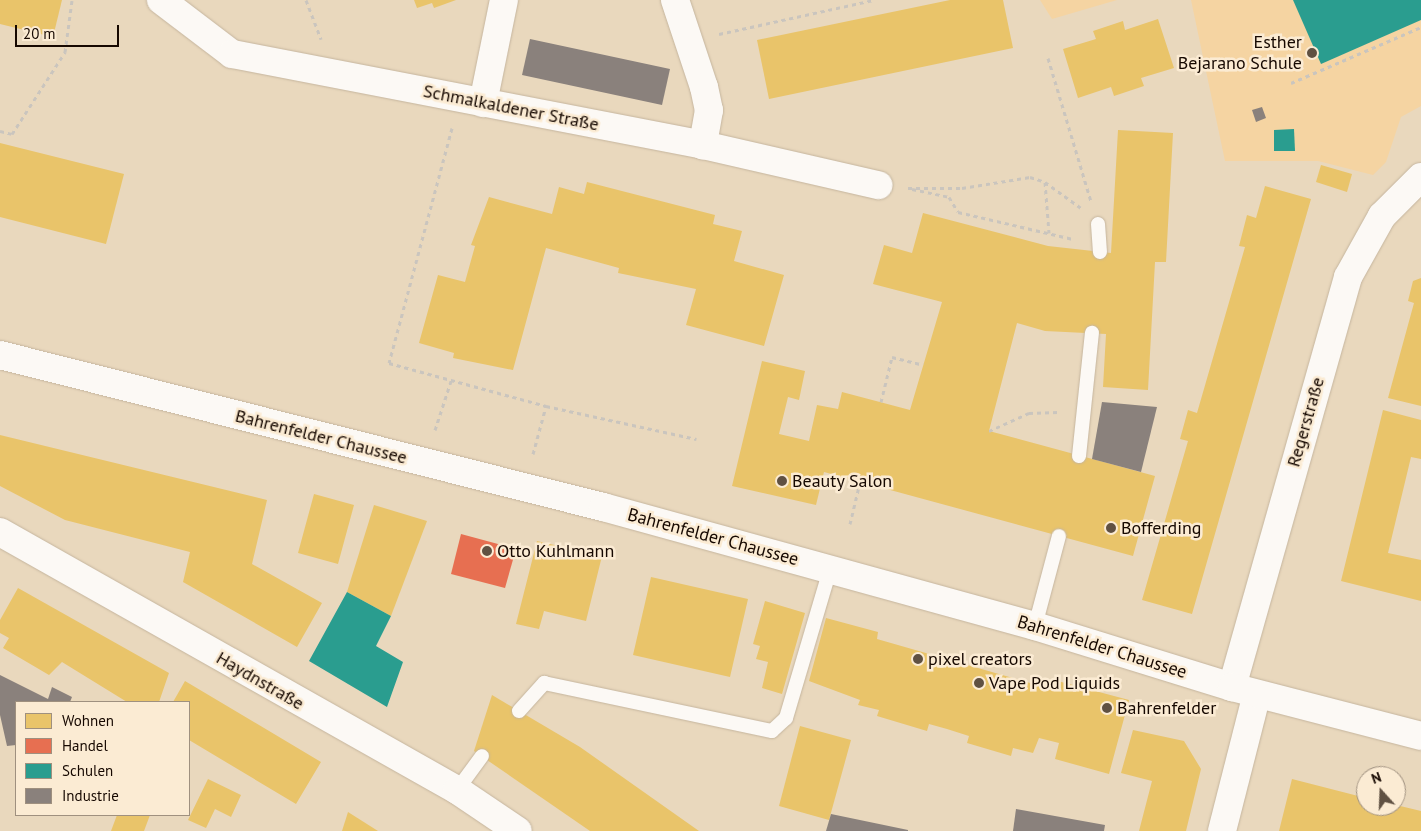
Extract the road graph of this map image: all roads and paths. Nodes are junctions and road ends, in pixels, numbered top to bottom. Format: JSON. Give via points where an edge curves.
{"nodes":[{"id":1,"x":72,"y":0,"type":"edge"},
{"id":2,"x":161,"y":0,"type":"edge"},
{"id":3,"x":674,"y":0,"type":"edge"},
{"id":4,"x":874,"y":0,"type":"edge"},
{"id":5,"x":503,"y":7,"type":"edge"},
{"id":6,"x":1421,"y":27,"type":"edge"},
{"id":7,"x":689,"y":41,"type":"junction"},
{"id":8,"x":1048,"y":58,"type":"dead end"},
{"id":9,"x":1291,"y":83,"type":"dead end"},
{"id":10,"x":471,"y":101,"type":"junction"},
{"id":11,"x":0,"y":131,"type":"edge"},
{"id":12,"x":704,"y":146,"type":"junction"},
{"id":13,"x":1421,"y":177,"type":"edge"},
{"id":14,"x":1045,"y":182,"type":"junction"},
{"id":15,"x":878,"y":185,"type":"dead end"},
{"id":16,"x":1098,"y":224,"type":"junction"},
{"id":17,"x":1049,"y":233,"type":"junction"},
{"id":18,"x":1100,"y":249,"type":"joint"},
{"id":19,"x":1092,"y":334,"type":"dead end"},
{"id":20,"x":0,"y":355,"type":"edge"},
{"id":21,"x":923,"y":365,"type":"dead end"},
{"id":22,"x":451,"y":381,"type":"junction"},
{"id":23,"x":880,"y":402,"type":"dead end"},
{"id":24,"x":546,"y":406,"type":"junction"},
{"id":25,"x":1086,"y":416,"type":"junction"},
{"id":26,"x":435,"y":430,"type":"dead end"},
{"id":27,"x":989,"y":431,"type":"dead end"},
{"id":28,"x":696,"y":440,"type":"dead end"},
{"id":29,"x":534,"y":454,"type":"dead end"},
{"id":30,"x":1079,"y":456,"type":"dead end"},
{"id":31,"x":860,"y":482,"type":"dead end"},
{"id":32,"x":850,"y":524,"type":"dead end"},
{"id":33,"x":0,"y":532,"type":"edge"},
{"id":34,"x":1059,"y":536,"type":"dead end"},
{"id":35,"x":830,"y":569,"type":"junction"},
{"id":36,"x":1035,"y":626,"type":"junction"},
{"id":37,"x":1232,"y":687,"type":"junction"},
{"id":38,"x":1257,"y":694,"type":"junction"},
{"id":39,"x":519,"y":711,"type":"dead end"},
{"id":40,"x":1421,"y":736,"type":"edge"},
{"id":41,"x":482,"y":756,"type":"dead end"},
{"id":42,"x":457,"y":790,"type":"junction"},
{"id":43,"x":518,"y":831,"type":"edge"},
{"id":44,"x":1222,"y":831,"type":"edge"}],
"edges":[{"from":1,"to":11,"type":"path","via":[[65,52],[12,134]]},
{"from":2,"to":10,"type":"street","name":"Schmalkaldener Straße","via":[[232,54]]},
{"from":3,"to":7,"type":"street"},
{"from":4,"to":7,"type":"path"},
{"from":5,"to":10,"type":"street"},
{"from":6,"to":9,"type":"path"},
{"from":7,"to":12,"type":"street","via":[[709,110]]},
{"from":8,"to":16,"type":"path"},
{"from":10,"to":12,"type":"street","name":"Schmalkaldener Straße"},
{"from":10,"to":22,"type":"path","via":[[389,363]]},
{"from":12,"to":15,"type":"street","name":"Schmalkaldener Straße"},
{"from":13,"to":37,"type":"street","name":"Regerstraße","via":[[1382,216],[1348,277]]},
{"from":14,"to":16,"type":"path"},
{"from":14,"to":17,"type":"path"},
{"from":14,"to":17,"type":"path","via":[[1015,176],[962,188],[907,188],[949,196],[958,212]]},
{"from":16,"to":18,"type":"lane"},
{"from":17,"to":18,"type":"path"},
{"from":19,"to":25,"type":"lane"},
{"from":20,"to":35,"type":"street","name":"Bahrenfelder Chaussee","via":[[603,507]]},
{"from":21,"to":23,"type":"path","via":[[892,357]]},
{"from":22,"to":24,"type":"path"},
{"from":22,"to":26,"type":"path"},
{"from":24,"to":28,"type":"path"},
{"from":24,"to":29,"type":"path"},
{"from":25,"to":27,"type":"path","via":[[1046,410]]},
{"from":25,"to":30,"type":"lane"},
{"from":31,"to":32,"type":"path"},
{"from":33,"to":42,"type":"street","name":"Haydnstraße"},
{"from":34,"to":36,"type":"lane"},
{"from":35,"to":36,"type":"street","name":"Bahrenfelder Chaussee"},
{"from":35,"to":39,"type":"lane","via":[[786,718],[772,731],[544,683]]},
{"from":36,"to":37,"type":"street","name":"Bahrenfelder Chaussee"},
{"from":37,"to":38,"type":"street","name":"Bahrenfelder Chaussee"},
{"from":38,"to":40,"type":"street","name":"Bahrenfelder Chaussee"},
{"from":38,"to":44,"type":"street"},
{"from":41,"to":42,"type":"lane"},
{"from":42,"to":43,"type":"street","name":"Haydnstraße"}]}
